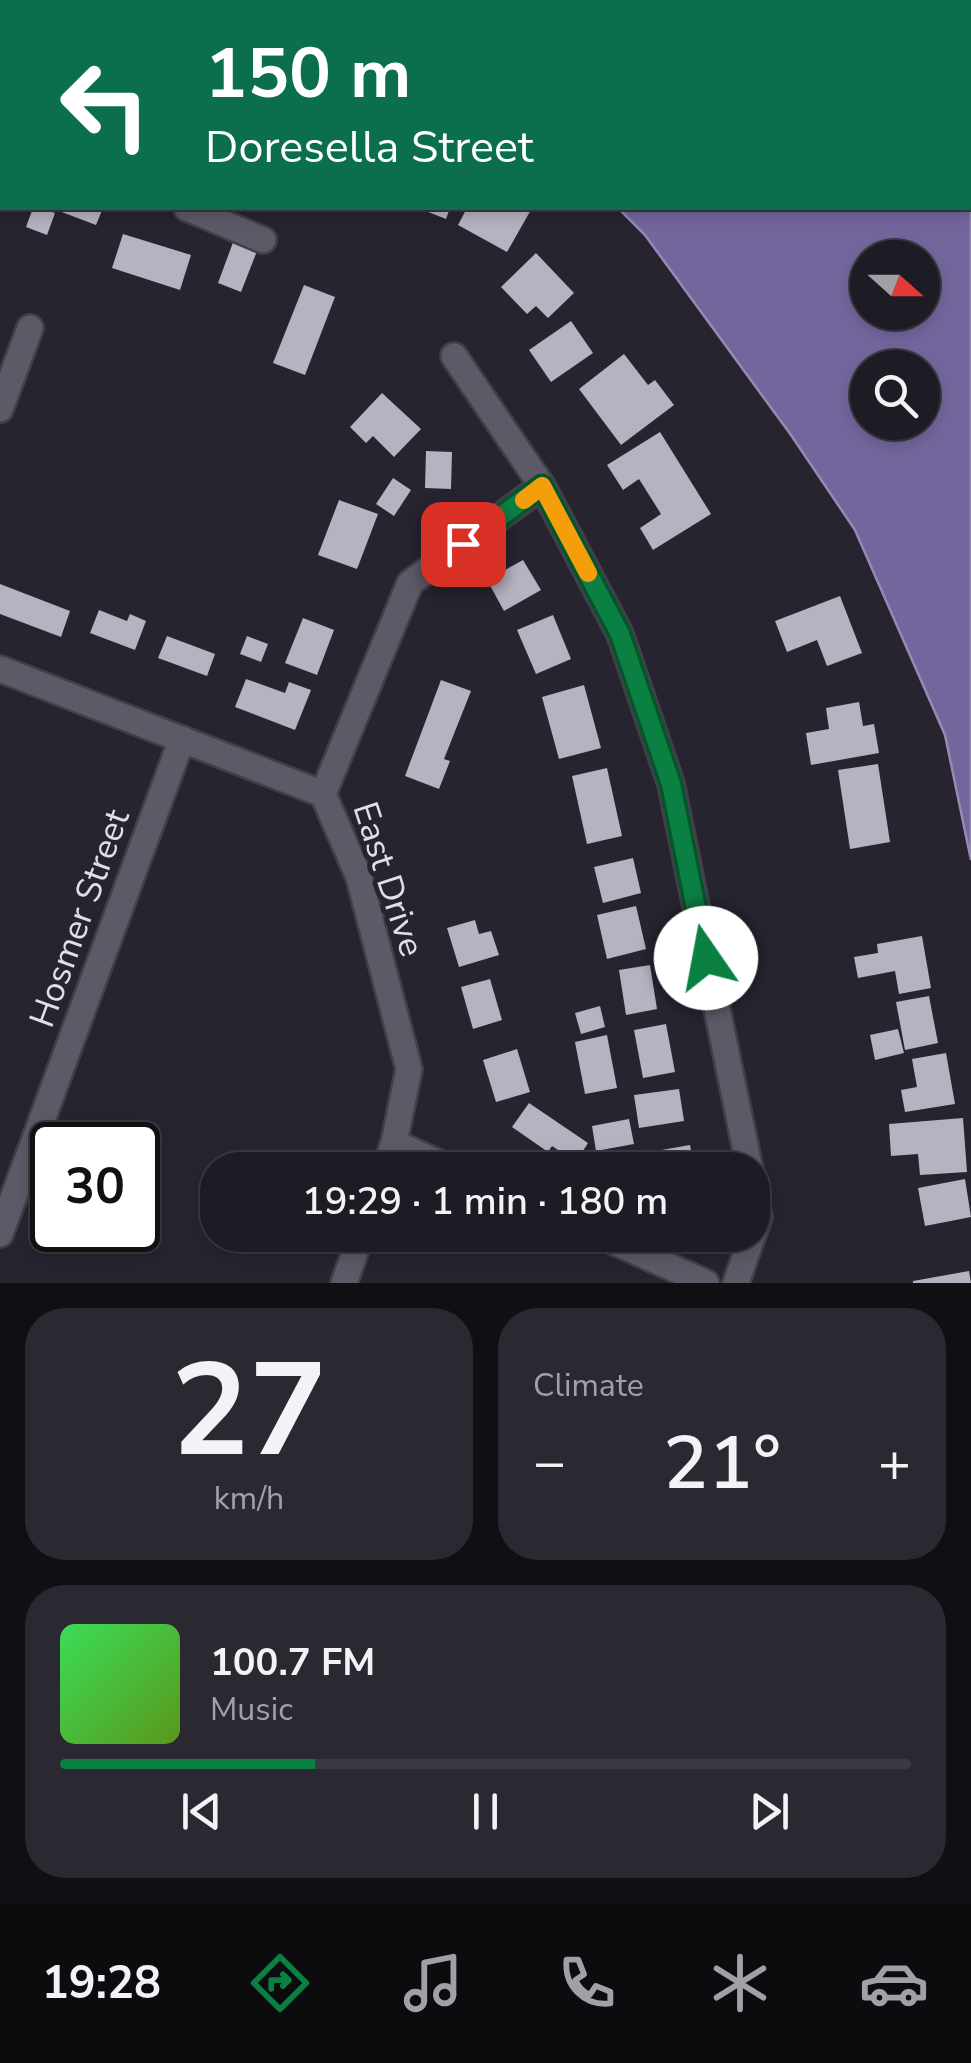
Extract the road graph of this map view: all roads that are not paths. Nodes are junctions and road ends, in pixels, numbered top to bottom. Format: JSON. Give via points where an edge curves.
{"nodes":[{"id":1,"x":192,"y":210,"type":"edge"},
{"id":2,"x":264,"y":240,"type":"dead end"},
{"id":3,"x":30,"y":328,"type":"dead end"},
{"id":4,"x":454,"y":356,"type":"dead end"},
{"id":5,"x":0,"y":408,"type":"edge"},
{"id":6,"x":542,"y":486,"type":"junction"},
{"id":7,"x":0,"y":668,"type":"edge"},
{"id":8,"x":182,"y":739,"type":"junction"},
{"id":9,"x":323,"y":794,"type":"junction"},
{"id":10,"x":394,"y":1143,"type":"junction"},
{"id":11,"x":391,"y":1152,"type":"edge"},
{"id":12,"x":414,"y":1152,"type":"edge"},
{"id":13,"x":746,"y":1152,"type":"edge"},
{"id":14,"x":0,"y":1234,"type":"edge"},
{"id":15,"x":355,"y":1252,"type":"edge"},
{"id":16,"x":637,"y":1252,"type":"edge"},
{"id":17,"x":747,"y":1252,"type":"edge"},
{"id":18,"x":344,"y":1283,"type":"edge"},
{"id":19,"x":706,"y":1283,"type":"edge"},
{"id":20,"x":736,"y":1283,"type":"edge"}],
"edges":[{"from":1,"to":2,"type":"street"},
{"from":3,"to":5,"type":"street"},
{"from":4,"to":6,"type":"street"},
{"from":6,"to":9,"type":"street","via":[[410,583]]},
{"from":6,"to":13,"type":"street","via":[[620,634],[671,784]]},
{"from":7,"to":8,"type":"street","name":"East Drive"},
{"from":8,"to":9,"type":"street","name":"East Drive"},
{"from":8,"to":14,"type":"street","name":"Hosmer Street"},
{"from":9,"to":10,"type":"street","name":"East Drive","via":[[358,877],[408,1068]]},
{"from":10,"to":11,"type":"street","name":"East Drive"},
{"from":10,"to":12,"type":"street"},
{"from":15,"to":18,"type":"street"},
{"from":16,"to":19,"type":"street"},
{"from":17,"to":20,"type":"street"}]}
